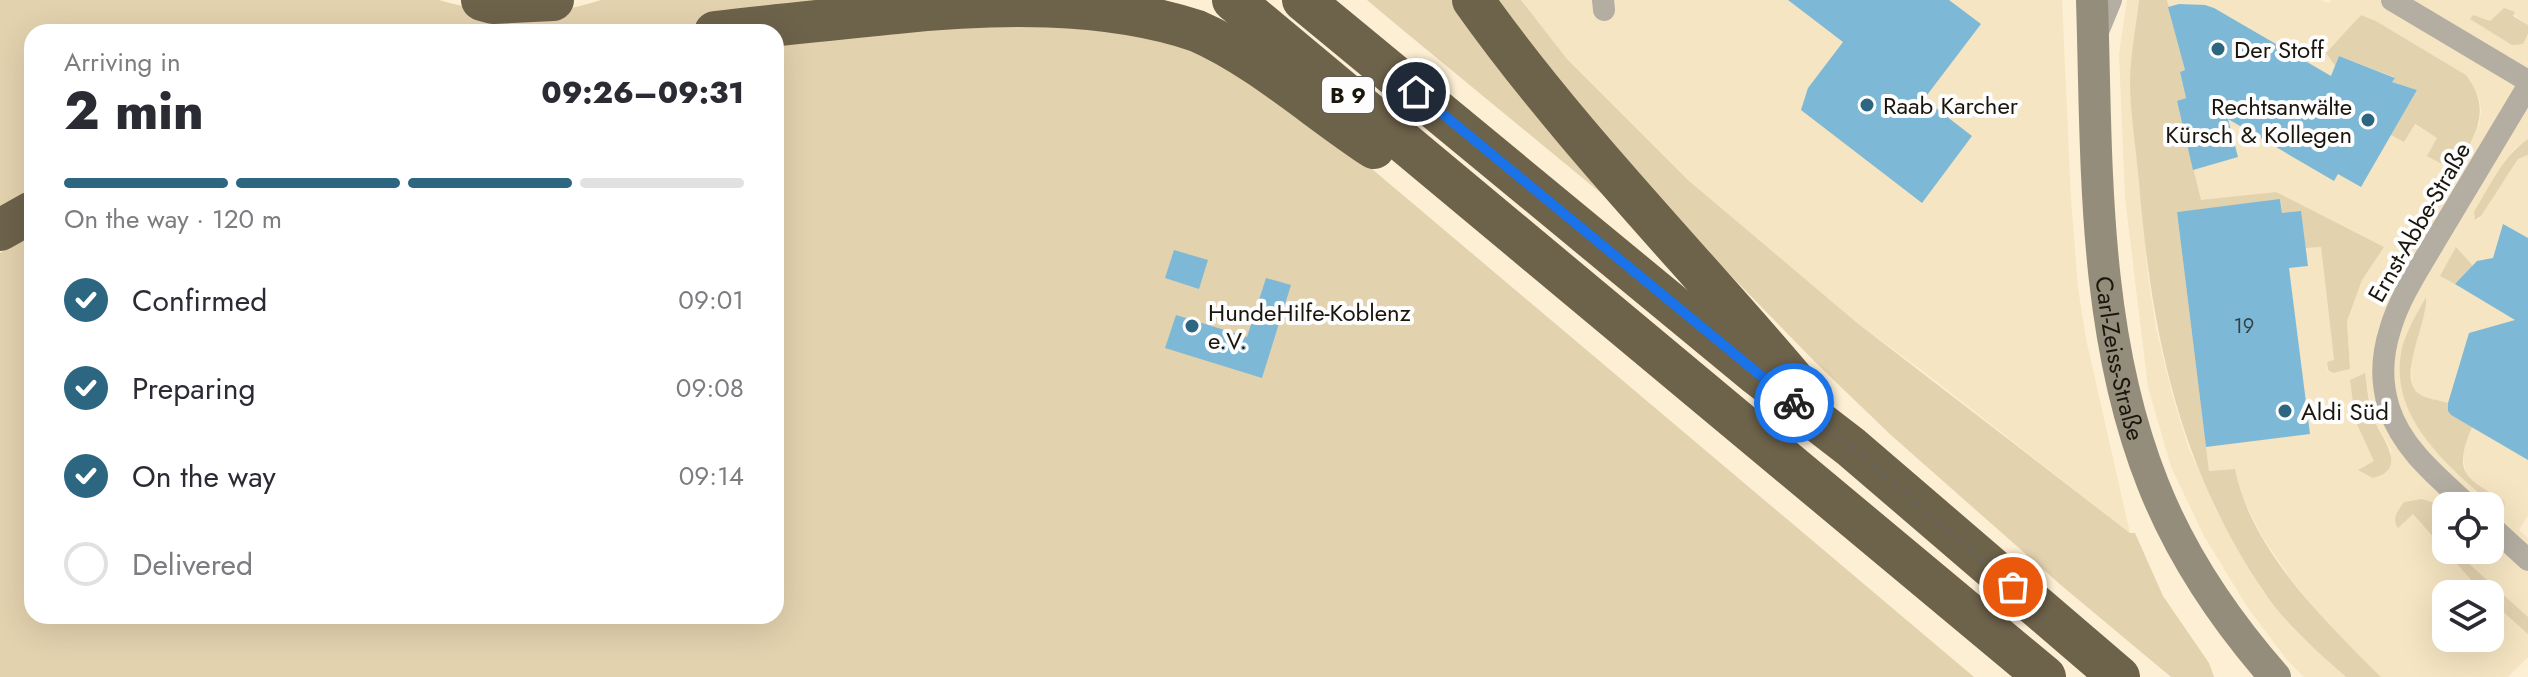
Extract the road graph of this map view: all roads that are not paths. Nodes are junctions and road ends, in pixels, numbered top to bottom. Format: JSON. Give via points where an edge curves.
{"nodes":[{"id":1,"x":482,"y":0,"type":"edge"},
{"id":2,"x":553,"y":0,"type":"edge"},
{"id":3,"x":1233,"y":0,"type":"edge"},
{"id":4,"x":1303,"y":0,"type":"edge"},
{"id":5,"x":1473,"y":0,"type":"edge"},
{"id":6,"x":2092,"y":0,"type":"edge"},
{"id":7,"x":2111,"y":0,"type":"edge"},
{"id":8,"x":2392,"y":0,"type":"edge"},
{"id":9,"x":784,"y":25,"type":"edge"},
{"id":10,"x":2093,"y":43,"type":"junction"},
{"id":11,"x":2528,"y":84,"type":"edge"},
{"id":12,"x":1462,"y":190,"type":"junction"},
{"id":13,"x":24,"y":216,"type":"edge"},
{"id":14,"x":0,"y":230,"type":"edge"},
{"id":15,"x":1851,"y":447,"type":"junction"},
{"id":16,"x":2454,"y":492,"type":"edge"},
{"id":17,"x":2504,"y":538,"type":"edge"},
{"id":18,"x":2528,"y":560,"type":"edge"},
{"id":19,"x":2045,"y":677,"type":"edge"},
{"id":20,"x":2119,"y":677,"type":"edge"},
{"id":21,"x":2275,"y":677,"type":"edge"}],
"edges":[{"from":1,"to":2,"type":"highway"},
{"from":3,"to":12,"type":"highway","number":"B 9"},
{"from":4,"to":15,"type":"highway","number":"B 9"},
{"from":5,"to":15,"type":"highway","via":[[1513,57]]},
{"from":6,"to":10,"type":"main road","name":"Carl-Zeiss-Straße"},
{"from":7,"to":10,"type":"street"},
{"from":8,"to":11,"type":"street"},
{"from":9,"to":12,"type":"highway","via":[[1005,4],[1072,4],[1138,13],[1196,31],[1242,56],[1385,156]]},
{"from":10,"to":21,"type":"main road","name":"Carl-Zeiss-Straße","via":[[2104,266],[2117,352],[2141,452],[2169,521],[2203,583]]},
{"from":11,"to":16,"type":"street","name":"Ernst-Abbe-Straße","via":[[2414,278],[2390,328],[2384,355],[2389,410],[2426,466]]},
{"from":12,"to":19,"type":"highway","number":"B 9"},
{"from":13,"to":14,"type":"highway"},
{"from":15,"to":20,"type":"highway","number":"B 9"},
{"from":17,"to":18,"type":"street"}]}
